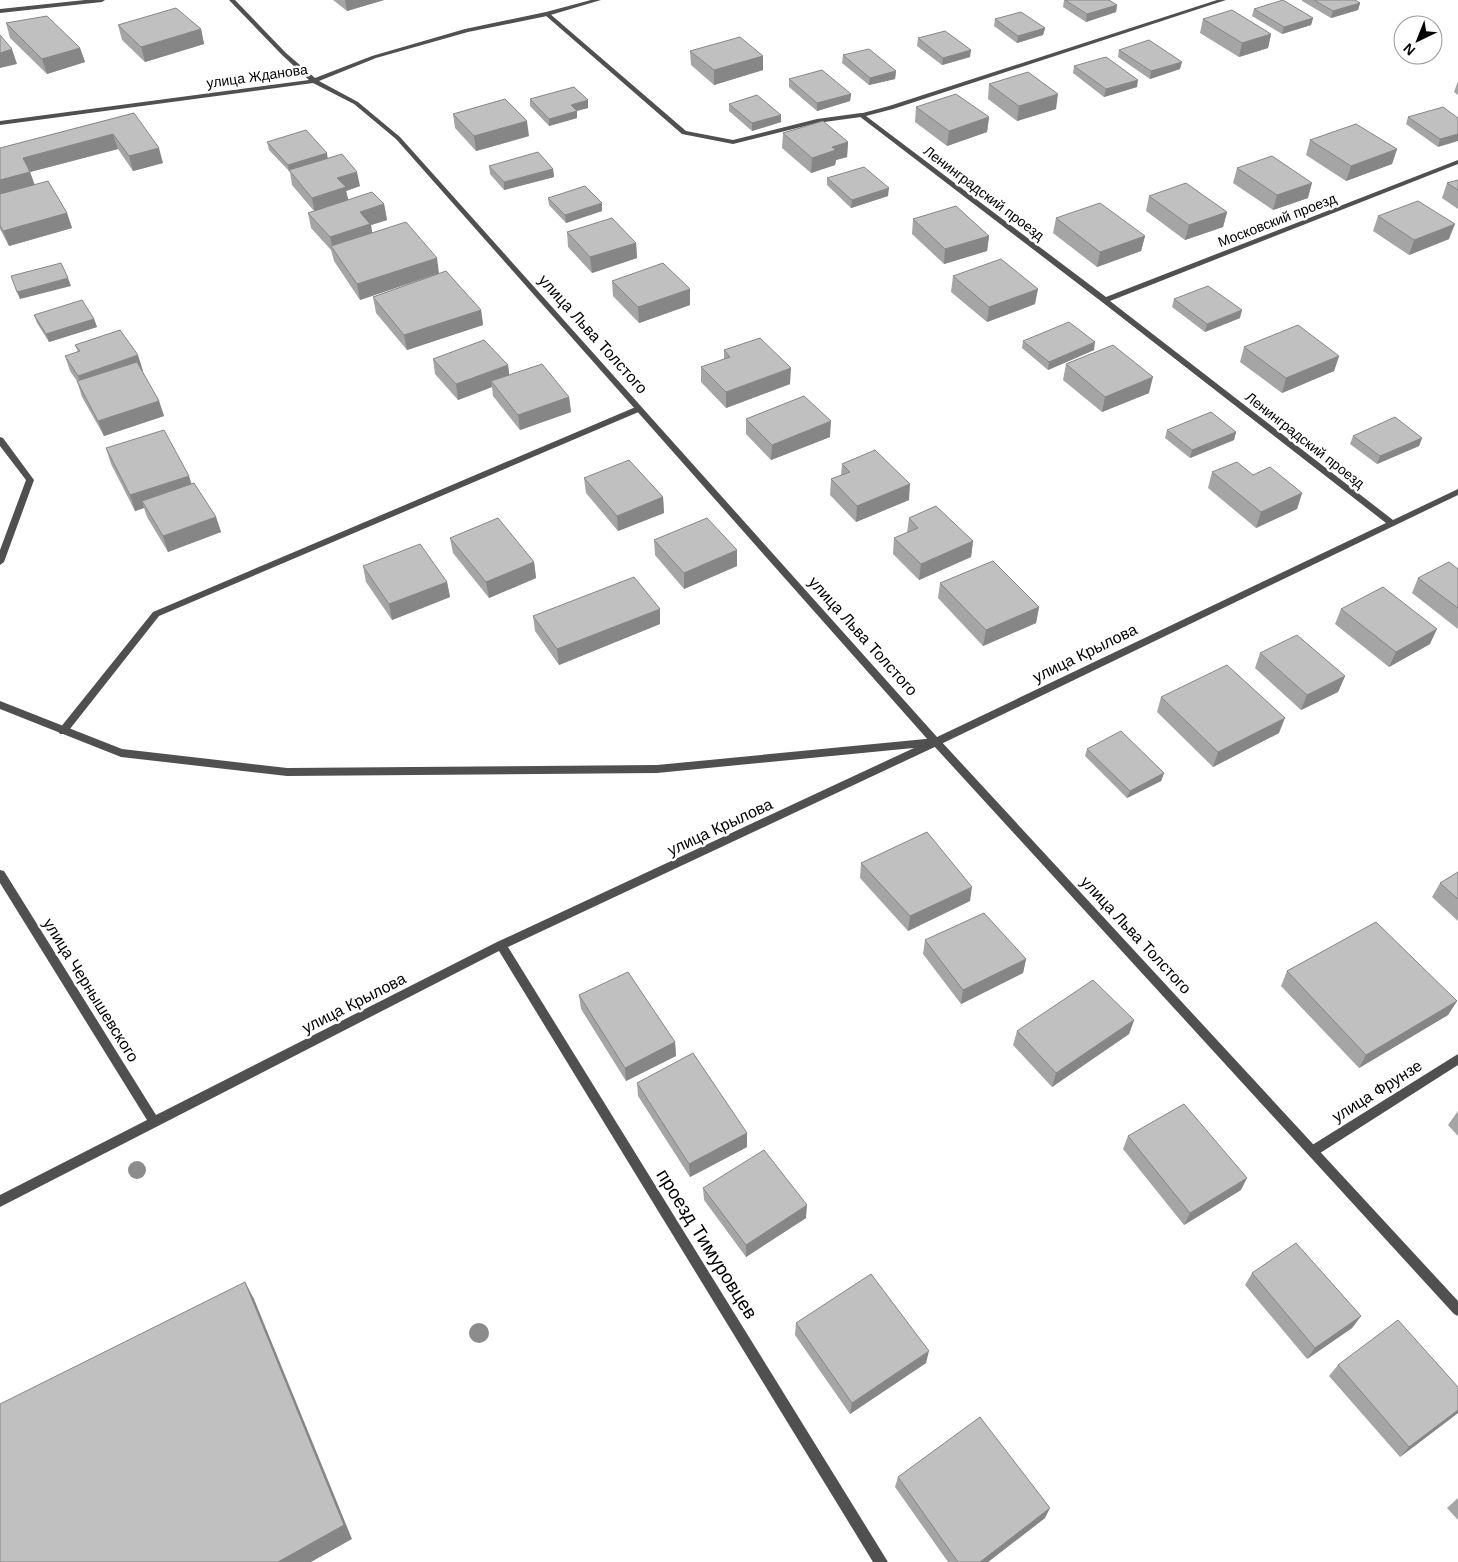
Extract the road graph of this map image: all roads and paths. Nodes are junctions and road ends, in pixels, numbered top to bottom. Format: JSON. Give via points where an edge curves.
{"nodes":[{"id":1,"x":102,"y":0,"type":"edge"},
{"id":2,"x":232,"y":0,"type":"edge"},
{"id":3,"x":598,"y":0,"type":"edge"},
{"id":4,"x":1223,"y":0,"type":"edge"},
{"id":5,"x":0,"y":11,"type":"edge"},
{"id":6,"x":547,"y":14,"type":"junction"},
{"id":7,"x":314,"y":82,"type":"junction"},
{"id":8,"x":861,"y":115,"type":"junction"},
{"id":9,"x":0,"y":124,"type":"edge"},
{"id":10,"x":1458,"y":162,"type":"edge"},
{"id":11,"x":1105,"y":300,"type":"junction"},
{"id":12,"x":638,"y":409,"type":"junction"},
{"id":13,"x":0,"y":440,"type":"edge"},
{"id":14,"x":1458,"y":492,"type":"edge"},
{"id":15,"x":1391,"y":523,"type":"junction"},
{"id":16,"x":0,"y":562,"type":"edge"},
{"id":17,"x":0,"y":705,"type":"edge"},
{"id":18,"x":63,"y":731,"type":"junction"},
{"id":19,"x":936,"y":742,"type":"junction"},
{"id":20,"x":0,"y":874,"type":"edge"},
{"id":21,"x":501,"y":945,"type":"junction"},
{"id":22,"x":1458,"y":1059,"type":"edge"},
{"id":23,"x":154,"y":1122,"type":"junction"},
{"id":24,"x":1313,"y":1151,"type":"junction"},
{"id":25,"x":0,"y":1201,"type":"edge"},
{"id":26,"x":1458,"y":1310,"type":"edge"},
{"id":27,"x":881,"y":1562,"type":"edge"}],
"edges":[{"from":1,"to":5,"type":"street"},
{"from":2,"to":7,"type":"street","name":"улица Льва Толстого"},
{"from":3,"to":6,"type":"street","name":"улица Жданова"},
{"from":4,"to":8,"type":"street"},
{"from":6,"to":7,"type":"street","name":"улица Жданова","via":[[468,30],[374,57]]},
{"from":6,"to":8,"type":"street","via":[[684,133],[733,142],[818,120]]},
{"from":7,"to":9,"type":"street","name":"улица Жданова"},
{"from":7,"to":12,"type":"street","name":"улица Льва Толстого","via":[[356,103],[398,138]]},
{"from":8,"to":11,"type":"street","name":"Ленинградский проезд"},
{"from":10,"to":11,"type":"street","name":"Московский проезд"},
{"from":11,"to":15,"type":"street","name":"Ленинградский проезд"},
{"from":12,"to":18,"type":"street","via":[[156,614]]},
{"from":12,"to":19,"type":"street","name":"улица Льва Толстого"},
{"from":13,"to":16,"type":"street","via":[[30,480]]},
{"from":14,"to":15,"type":"street","name":"улица Крылова"},
{"from":15,"to":19,"type":"street","name":"улица Крылова"},
{"from":17,"to":18,"type":"street"},
{"from":18,"to":19,"type":"street","via":[[121,753],[287,772],[658,769]]},
{"from":19,"to":21,"type":"street","name":"улица Крылова"},
{"from":19,"to":24,"type":"street","name":"улица Льва Толстого"},
{"from":20,"to":23,"type":"street","name":"улица Чернышевского"},
{"from":21,"to":23,"type":"street","name":"улица Крылова"},
{"from":21,"to":27,"type":"street","name":"проезд Тимуровцев"},
{"from":22,"to":24,"type":"street","name":"улица Фрунзе"},
{"from":23,"to":25,"type":"street","name":"улица Крылова"},
{"from":24,"to":26,"type":"street","name":"улица Льва Толстого"}]}
